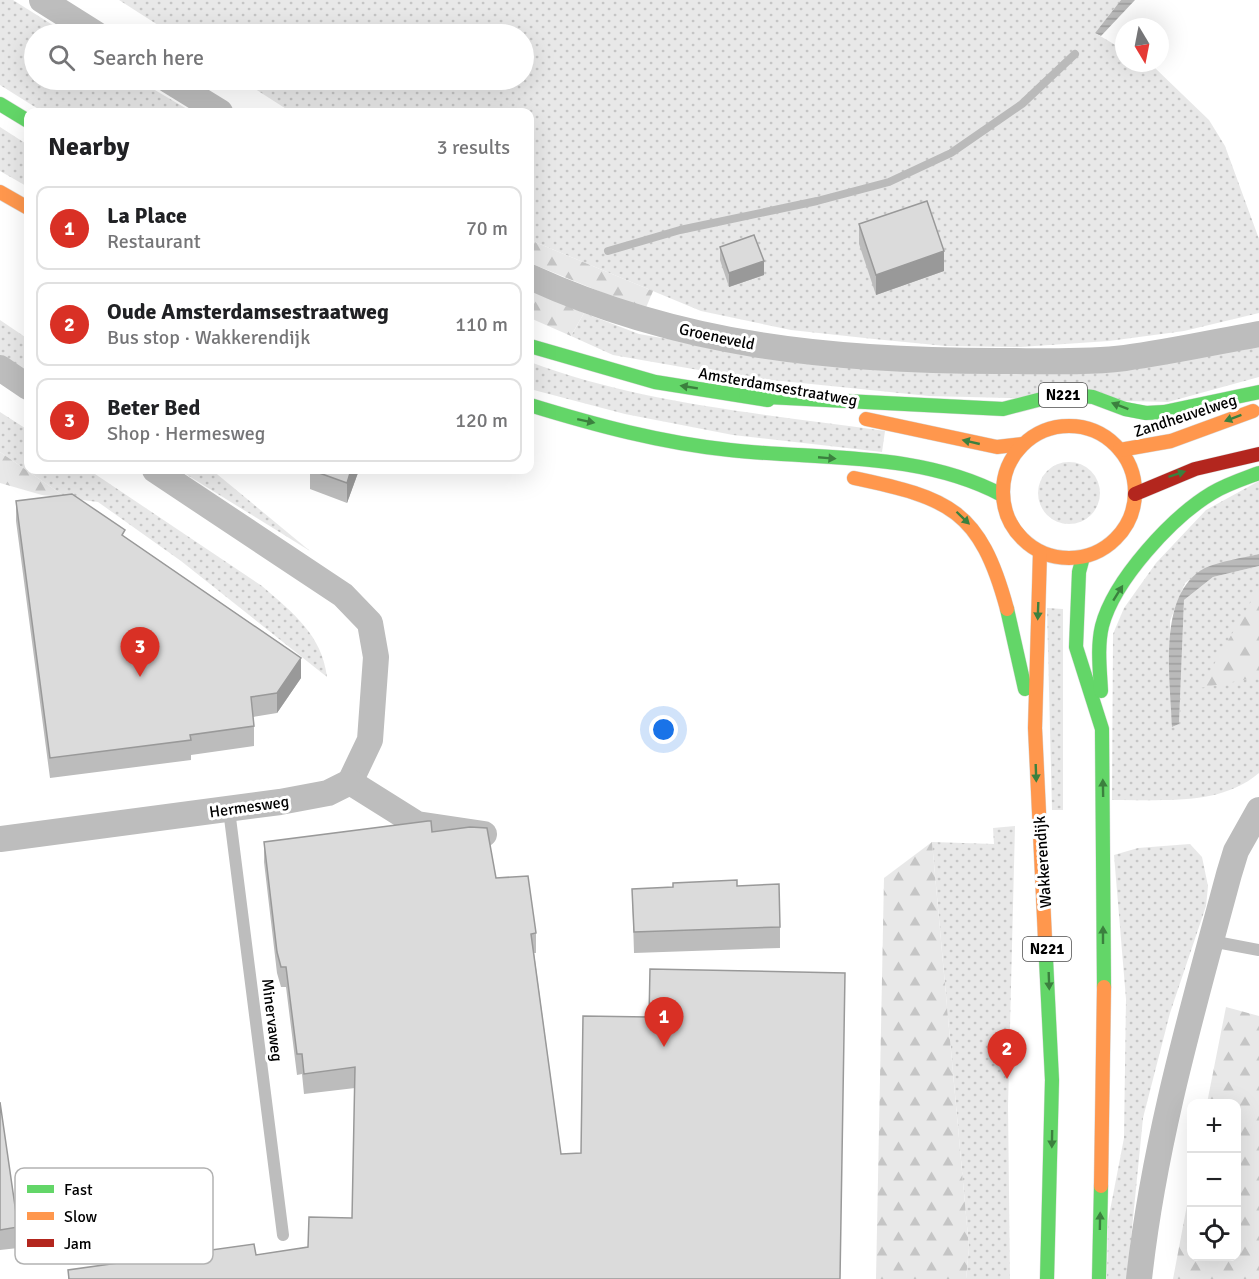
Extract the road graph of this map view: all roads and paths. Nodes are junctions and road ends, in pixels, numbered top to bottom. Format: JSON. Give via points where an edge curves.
{"nodes":[{"id":1,"x":42,"y":0,"type":"edge"},
{"id":2,"x":80,"y":24,"type":"edge"},
{"id":3,"x":184,"y":90,"type":"edge"},
{"id":4,"x":0,"y":104,"type":"edge"},
{"id":5,"x":214,"y":108,"type":"edge"},
{"id":6,"x":24,"y":119,"type":"edge"},
{"id":7,"x":0,"y":192,"type":"edge"},
{"id":8,"x":24,"y":206,"type":"edge"},
{"id":9,"x":534,"y":279,"type":"edge"},
{"id":10,"x":1259,"y":334,"type":"edge"},
{"id":11,"x":534,"y":347,"type":"edge"},
{"id":12,"x":0,"y":368,"type":"edge"},
{"id":13,"x":24,"y":384,"type":"edge"},
{"id":14,"x":1259,"y":392,"type":"edge"},
{"id":15,"x":746,"y":396,"type":"junction"},
{"id":16,"x":534,"y":406,"type":"edge"},
{"id":17,"x":1259,"y":409,"type":"edge"},
{"id":18,"x":1023,"y":444,"type":"junction"},
{"id":19,"x":727,"y":449,"type":"junction"},
{"id":20,"x":1120,"y":450,"type":"junction"},
{"id":21,"x":1259,"y":453,"type":"edge"},
{"id":22,"x":1259,"y":473,"type":"edge"},
{"id":23,"x":161,"y":474,"type":"edge"},
{"id":24,"x":1135,"y":494,"type":"junction"},
{"id":25,"x":1002,"y":495,"type":"junction"},
{"id":26,"x":1040,"y":552,"type":"junction"},
{"id":27,"x":1083,"y":558,"type":"junction"},
{"id":28,"x":1035,"y":728,"type":"junction"},
{"id":29,"x":1102,"y":729,"type":"junction"},
{"id":30,"x":350,"y":782,"type":"junction"},
{"id":31,"x":229,"y":810,"type":"junction"},
{"id":32,"x":1259,"y":810,"type":"edge"},
{"id":33,"x":484,"y":834,"type":"edge"},
{"id":34,"x":0,"y":839,"type":"edge"},
{"id":35,"x":1211,"y":941,"type":"junction"},
{"id":36,"x":1259,"y":950,"type":"edge"},
{"id":37,"x":283,"y":1235,"type":"dead end"},
{"id":38,"x":1047,"y":1279,"type":"edge"},
{"id":39,"x":1099,"y":1279,"type":"edge"},
{"id":40,"x":1140,"y":1279,"type":"edge"}],
"edges":[{"from":1,"to":2,"type":"street"},
{"from":3,"to":5,"type":"street"},
{"from":4,"to":6,"type":"main road"},
{"from":7,"to":8,"type":"main road"},
{"from":9,"to":10,"type":"street","name":"Groeneveld","via":[[582,301],[712,339],[914,361],[1124,358]]},
{"from":15,"to":11,"type":"main road","name":"Amsterdamsestraatweg","number":"N221","one_way":true,"via":[[646,380]]},
{"from":12,"to":13,"type":"street"},
{"from":14,"to":15,"type":"main road","number":"N221","one_way":true,"via":[[1146,413],[1074,395],[1057,395],[1003,409]]},
{"from":18,"to":15,"type":"main road","name":"Amsterdamsestraatweg","number":"N221","one_way":true,"via":[[997,447]]},
{"from":16,"to":19,"type":"main road","number":"N221","one_way":true},
{"from":17,"to":20,"type":"main road","name":"Zandheuvelweg","one_way":true,"via":[[1208,428]]},
{"from":18,"to":20,"type":"main road","number":"N221","via":[[1043,431],[1079,427],[1101,435]]},
{"from":18,"to":25,"type":"main road","number":"N221","via":[[1005,473]]},
{"from":19,"to":25,"type":"main road","number":"N221","one_way":true,"via":[[916,466],[957,476]]},
{"from":19,"to":28,"type":"main road","number":"N221","one_way":true,"via":[[912,491],[959,513],[978,535],[1001,584]]},
{"from":20,"to":24,"type":"main road","via":[[1131,471]]},
{"from":24,"to":21,"type":"main road","one_way":true,"via":[[1169,477]]},
{"from":29,"to":22,"type":"main road","one_way":true,"via":[[1100,647],[1108,609],[1125,582],[1180,518],[1212,493]]},
{"from":23,"to":30,"type":"street","via":[[344,596],[370,623],[376,657],[370,740]]},
{"from":24,"to":27,"type":"main road","number":"N221","via":[[1133,509],[1120,535],[1110,545]]},
{"from":25,"to":26,"type":"main road","number":"N221","via":[[1012,527],[1024,542]]},
{"from":26,"to":27,"type":"main road","number":"N221","via":[[1061,558]]},
{"from":26,"to":28,"type":"main road","name":"Wakkerendijk","number":"N221","one_way":true},
{"from":27,"to":29,"type":"main road","via":[[1076,647]]},
{"from":28,"to":38,"type":"main road","name":"Wakkerendijk","number":"N221","one_way":true,"via":[[1052,1080]]},
{"from":39,"to":29,"type":"main road","one_way":true,"via":[[1104,1036]]},
{"from":30,"to":31,"type":"street","name":"Hermesweg","via":[[328,793]]},
{"from":30,"to":33,"type":"street","via":[[417,824]]},
{"from":31,"to":34,"type":"street","name":"Hermesweg"},
{"from":31,"to":37,"type":"lane","name":"Minervaweg"},
{"from":32,"to":35,"type":"street","via":[[1236,851]]},
{"from":35,"to":36,"type":"lane"},
{"from":35,"to":40,"type":"street","via":[[1179,1057],[1145,1228]]}]}
